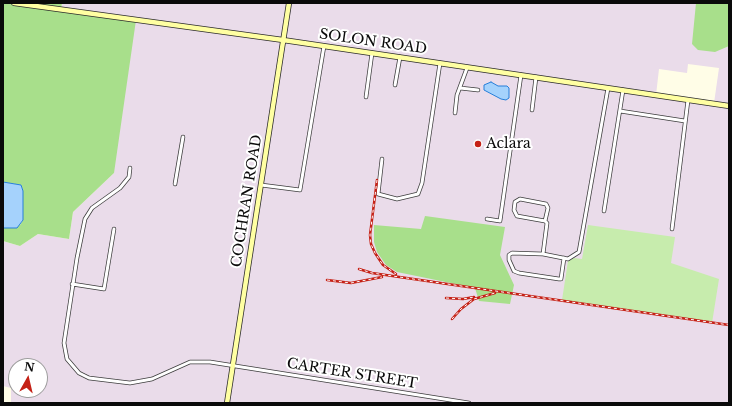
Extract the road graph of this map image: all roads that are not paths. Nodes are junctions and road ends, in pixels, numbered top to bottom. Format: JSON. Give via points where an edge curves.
{"nodes":[{"id":1,"x":14,"y":3,"type":"edge"},
{"id":2,"x":289,"y":3,"type":"edge"},
{"id":3,"x":283,"y":40,"type":"junction"},
{"id":4,"x":324,"y":46,"type":"junction"},
{"id":5,"x":372,"y":53,"type":"junction"},
{"id":6,"x":400,"y":57,"type":"junction"},
{"id":7,"x":440,"y":63,"type":"junction"},
{"id":8,"x":467,"y":68,"type":"junction"},
{"id":9,"x":520,"y":75,"type":"junction"},
{"id":10,"x":536,"y":77,"type":"junction"},
{"id":11,"x":395,"y":85,"type":"dead end"},
{"id":12,"x":460,"y":88,"type":"junction"},
{"id":13,"x":608,"y":88,"type":"junction"},
{"id":14,"x":478,"y":90,"type":"dead end"},
{"id":15,"x":623,"y":90,"type":"junction"},
{"id":16,"x":366,"y":97,"type":"dead end"},
{"id":17,"x":688,"y":100,"type":"junction"},
{"id":18,"x":729,"y":106,"type":"edge"},
{"id":19,"x":532,"y":110,"type":"dead end"},
{"id":20,"x":620,"y":111,"type":"junction"},
{"id":21,"x":455,"y":112,"type":"dead end"},
{"id":22,"x":685,"y":121,"type":"junction"},
{"id":23,"x":183,"y":137,"type":"dead end"},
{"id":24,"x":382,"y":159,"type":"dead end"},
{"id":25,"x":130,"y":168,"type":"dead end"},
{"id":26,"x":176,"y":184,"type":"dead end"},
{"id":27,"x":261,"y":185,"type":"junction"},
{"id":28,"x":604,"y":211,"type":"dead end"},
{"id":29,"x":487,"y":219,"type":"dead end"},
{"id":30,"x":545,"y":221,"type":"junction"},
{"id":31,"x":114,"y":229,"type":"dead end"},
{"id":32,"x":672,"y":229,"type":"dead end"},
{"id":33,"x":543,"y":254,"type":"junction"},
{"id":34,"x":564,"y":258,"type":"junction"},
{"id":35,"x":72,"y":284,"type":"junction"},
{"id":36,"x":233,"y":365,"type":"junction"},
{"id":37,"x":226,"y":403,"type":"edge"},
{"id":38,"x":469,"y":403,"type":"edge"}],
"edges":[{"from":1,"to":3,"type":"street","name":"SOLON ROAD"},
{"from":2,"to":3,"type":"street","name":"COCHRAN ROAD"},
{"from":3,"to":4,"type":"street","name":"SOLON ROAD"},
{"from":3,"to":27,"type":"street","name":"COCHRAN ROAD"},
{"from":4,"to":5,"type":"street","name":"SOLON ROAD"},
{"from":4,"to":27,"type":"street","via":[[300,190]]},
{"from":5,"to":6,"type":"street","name":"SOLON ROAD"},
{"from":5,"to":16,"type":"street"},
{"from":6,"to":7,"type":"street","name":"SOLON ROAD"},
{"from":6,"to":11,"type":"street"},
{"from":7,"to":8,"type":"street","name":"SOLON ROAD"},
{"from":7,"to":24,"type":"street","via":[[422,183],[418,194],[397,199],[378,194]]},
{"from":8,"to":9,"type":"street","name":"SOLON ROAD"},
{"from":8,"to":12,"type":"street"},
{"from":9,"to":10,"type":"street","name":"SOLON ROAD"},
{"from":9,"to":29,"type":"street","via":[[500,220]]},
{"from":10,"to":13,"type":"street","name":"SOLON ROAD"},
{"from":10,"to":19,"type":"street"},
{"from":12,"to":14,"type":"street"},
{"from":12,"to":21,"type":"street"},
{"from":13,"to":15,"type":"street","name":"SOLON ROAD"},
{"from":13,"to":34,"type":"street","via":[[579,252],[568,259]]},
{"from":15,"to":17,"type":"street","name":"SOLON ROAD"},
{"from":15,"to":20,"type":"street"},
{"from":17,"to":18,"type":"street","name":"SOLON ROAD"},
{"from":17,"to":22,"type":"street"},
{"from":20,"to":22,"type":"street"},
{"from":20,"to":28,"type":"street"},
{"from":22,"to":32,"type":"street"},
{"from":23,"to":26,"type":"street"},
{"from":25,"to":35,"type":"street","name":"CARTER STREET","via":[[130,177],[120,188],[92,208],[85,219]]},
{"from":27,"to":36,"type":"street","name":"COCHRAN ROAD"},
{"from":30,"to":30,"type":"street","via":[[518,216],[514,210],[515,202],[520,199],[546,204],[548,208]]},
{"from":30,"to":33,"type":"street"},
{"from":31,"to":35,"type":"street","via":[[104,289]]},
{"from":33,"to":34,"type":"street"},
{"from":33,"to":34,"type":"street","via":[[512,253],[509,260],[514,271],[519,273],[561,279]]},
{"from":35,"to":36,"type":"street","name":"CARTER STREET","via":[[64,349],[70,364],[84,376],[130,383],[152,379],[190,362],[206,361]]},
{"from":36,"to":37,"type":"street","name":"COCHRAN ROAD"},
{"from":36,"to":38,"type":"street","name":"CARTER STREET"}]}
